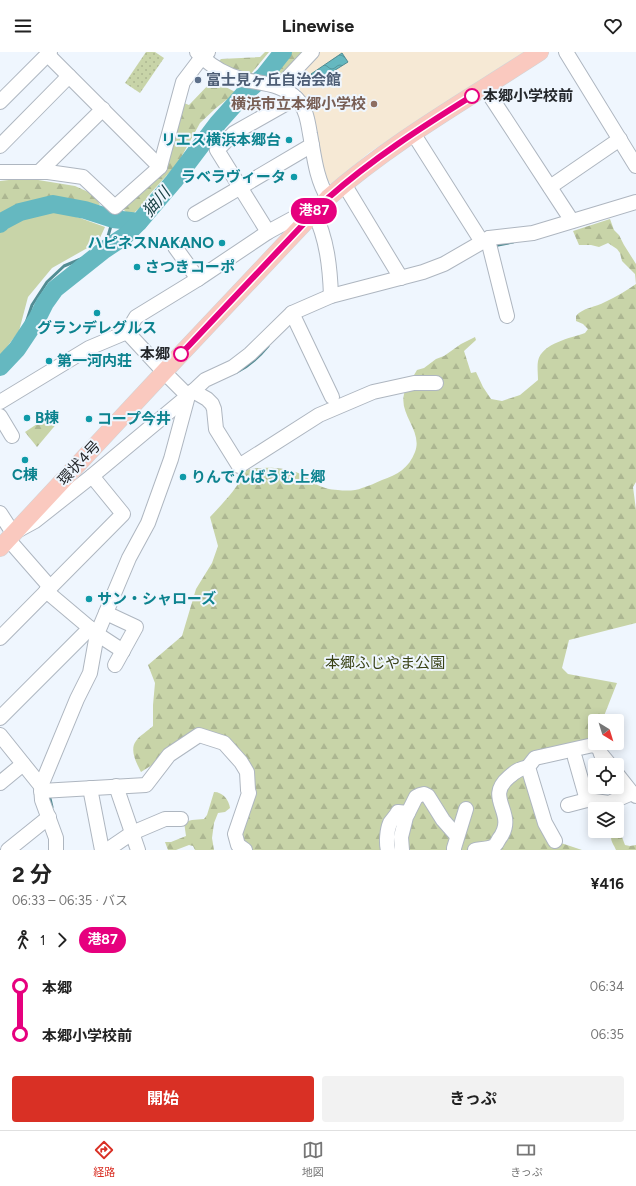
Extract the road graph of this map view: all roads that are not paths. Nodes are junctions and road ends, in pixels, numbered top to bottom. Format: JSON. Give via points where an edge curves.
{"nodes":[{"id":1,"x":312,"y":52,"type":"edge"},
{"id":2,"x":540,"y":52,"type":"edge"},
{"id":3,"x":566,"y":52,"type":"edge"},
{"id":4,"x":49,"y":53,"type":"edge"},
{"id":5,"x":202,"y":54,"type":"edge"},
{"id":6,"x":70,"y":76,"type":"junction"},
{"id":7,"x":279,"y":87,"type":"junction"},
{"id":8,"x":485,"y":88,"type":"junction"},
{"id":9,"x":296,"y":98,"type":"junction"},
{"id":10,"x":0,"y":102,"type":"edge"},
{"id":11,"x":103,"y":109,"type":"junction"},
{"id":12,"x":413,"y":133,"type":"junction"},
{"id":13,"x":620,"y":139,"type":"junction"},
{"id":14,"x":312,"y":145,"type":"junction"},
{"id":15,"x":0,"y":146,"type":"edge"},
{"id":16,"x":636,"y":166,"type":"edge"},
{"id":17,"x":160,"y":167,"type":"junction"},
{"id":18,"x":0,"y":172,"type":"edge"},
{"id":19,"x":39,"y":172,"type":"junction"},
{"id":20,"x":344,"y":184,"type":"junction"},
{"id":21,"x":550,"y":187,"type":"junction"},
{"id":22,"x":240,"y":188,"type":"junction"},
{"id":23,"x":328,"y":198,"type":"junction"},
{"id":24,"x":636,"y":202,"type":"edge"},
{"id":25,"x":195,"y":214,"type":"dead end"},
{"id":26,"x":311,"y":215,"type":"junction"},
{"id":27,"x":572,"y":221,"type":"junction"},
{"id":28,"x":268,"y":232,"type":"junction"},
{"id":29,"x":488,"y":245,"type":"junction"},
{"id":30,"x":175,"y":248,"type":"dead end"},
{"id":31,"x":401,"y":278,"type":"junction"},
{"id":32,"x":198,"y":279,"type":"junction"},
{"id":33,"x":331,"y":296,"type":"junction"},
{"id":34,"x":507,"y":316,"type":"dead end"},
{"id":35,"x":294,"y":317,"type":"junction"},
{"id":36,"x":127,"y":332,"type":"junction"},
{"id":37,"x":164,"y":372,"type":"junction"},
{"id":38,"x":436,"y":383,"type":"dead end"},
{"id":39,"x":196,"y":394,"type":"junction"},
{"id":40,"x":332,"y":397,"type":"dead end"},
{"id":41,"x":0,"y":402,"type":"edge"},
{"id":42,"x":0,"y":416,"type":"edge"},
{"id":43,"x":12,"y":436,"type":"dead end"},
{"id":44,"x":92,"y":476,"type":"junction"},
{"id":45,"x":0,"y":514,"type":"edge"},
{"id":46,"x":7,"y":540,"type":"edge"},
{"id":47,"x":48,"y":589,"type":"junction"},
{"id":48,"x":111,"y":615,"type":"junction"},
{"id":49,"x":99,"y":635,"type":"junction"},
{"id":50,"x":0,"y":638,"type":"edge"},
{"id":51,"x":123,"y":651,"type":"junction"},
{"id":52,"x":114,"y":665,"type":"dead end"},
{"id":53,"x":0,"y":718,"type":"edge"},
{"id":54,"x":0,"y":735,"type":"edge"},
{"id":55,"x":575,"y":758,"type":"dead end"},
{"id":56,"x":605,"y":758,"type":"edge"},
{"id":57,"x":23,"y":764,"type":"junction"},
{"id":58,"x":528,"y":766,"type":"junction"},
{"id":59,"x":0,"y":783,"type":"edge"},
{"id":60,"x":624,"y":783,"type":"edge"},
{"id":61,"x":116,"y":786,"type":"junction"},
{"id":62,"x":90,"y":788,"type":"junction"},
{"id":63,"x":47,"y":789,"type":"junction"},
{"id":64,"x":634,"y":795,"type":"edge"},
{"id":65,"x":587,"y":800,"type":"junction"},
{"id":66,"x":568,"y":805,"type":"dead end"},
{"id":67,"x":466,"y":809,"type":"dead end"},
{"id":68,"x":408,"y":814,"type":"junction"},
{"id":69,"x":48,"y":817,"type":"junction"},
{"id":70,"x":181,"y":818,"type":"dead end"},
{"id":71,"x":132,"y":833,"type":"junction"},
{"id":72,"x":457,"y":836,"type":"junction"},
{"id":73,"x":555,"y":841,"type":"dead end"},
{"id":74,"x":494,"y":848,"type":"edge"},
{"id":75,"x":8,"y":850,"type":"edge"},
{"id":76,"x":56,"y":850,"type":"edge"},
{"id":77,"x":102,"y":850,"type":"edge"},
{"id":78,"x":107,"y":850,"type":"edge"},
{"id":79,"x":138,"y":850,"type":"edge"},
{"id":80,"x":245,"y":850,"type":"edge"},
{"id":81,"x":388,"y":850,"type":"edge"},
{"id":82,"x":402,"y":850,"type":"edge"},
{"id":83,"x":454,"y":850,"type":"edge"},
{"id":84,"x":475,"y":850,"type":"edge"}],
"edges":[{"from":1,"to":7,"type":"street"},
{"from":2,"to":8,"type":"main road","name":"環状4号"},
{"from":3,"to":13,"type":"street"},
{"from":4,"to":6,"type":"street"},
{"from":4,"to":10,"type":"street"},
{"from":5,"to":7,"type":"street","via":[[224,73]]},
{"from":5,"to":17,"type":"street","via":[[183,82]]},
{"from":6,"to":11,"type":"street"},
{"from":6,"to":15,"type":"street"},
{"from":7,"to":9,"type":"street"},
{"from":8,"to":12,"type":"main road","name":"環状4号"},
{"from":8,"to":21,"type":"street"},
{"from":9,"to":14,"type":"street","via":[[303,109]]},
{"from":9,"to":22,"type":"street","via":[[234,133],[217,150]]},
{"from":11,"to":17,"type":"street"},
{"from":11,"to":19,"type":"street"},
{"from":12,"to":20,"type":"main road","name":"環状4号"},
{"from":12,"to":29,"type":"street"},
{"from":13,"to":16,"type":"street"},
{"from":13,"to":21,"type":"street"},
{"from":14,"to":22,"type":"street"},
{"from":14,"to":23,"type":"street","via":[[318,176]]},
{"from":17,"to":19,"type":"street","via":[[115,207],[83,177]]},
{"from":18,"to":19,"type":"street"},
{"from":20,"to":23,"type":"main road","name":"環状4号"},
{"from":20,"to":31,"type":"street"},
{"from":21,"to":27,"type":"street"},
{"from":22,"to":25,"type":"street"},
{"from":22,"to":28,"type":"street"},
{"from":23,"to":26,"type":"main road","name":"環状4号"},
{"from":24,"to":27,"type":"street"},
{"from":26,"to":28,"type":"street","via":[[292,219]]},
{"from":26,"to":33,"type":"street","via":[[320,226],[327,250]]},
{"from":26,"to":37,"type":"main road","name":"環状4号"},
{"from":27,"to":29,"type":"street"},
{"from":28,"to":32,"type":"street"},
{"from":29,"to":31,"type":"street","via":[[450,264]]},
{"from":29,"to":34,"type":"street"},
{"from":30,"to":32,"type":"street"},
{"from":31,"to":33,"type":"street"},
{"from":32,"to":36,"type":"street","via":[[136,317]]},
{"from":33,"to":35,"type":"street"},
{"from":35,"to":39,"type":"street","via":[[233,367],[205,380]]},
{"from":35,"to":40,"type":"street"},
{"from":36,"to":37,"type":"street"},
{"from":36,"to":41,"type":"street","via":[[89,348]]},
{"from":37,"to":39,"type":"street"},
{"from":37,"to":46,"type":"main road","name":"環状4号"},
{"from":38,"to":39,"type":"street","via":[[414,383],[373,392],[323,411],[239,466],[216,429],[212,404]]},
{"from":39,"to":44,"type":"street"},
{"from":39,"to":48,"type":"street","via":[[148,523],[129,558]]},
{"from":42,"to":43,"type":"street"},
{"from":44,"to":46,"type":"street"},
{"from":44,"to":47,"type":"street","via":[[123,514]]},
{"from":45,"to":46,"type":"street"},
{"from":46,"to":47,"type":"street"},
{"from":47,"to":49,"type":"street"},
{"from":47,"to":50,"type":"street"},
{"from":48,"to":49,"type":"street"},
{"from":48,"to":51,"type":"street","via":[[136,627]]},
{"from":49,"to":51,"type":"street"},
{"from":49,"to":53,"type":"street"},
{"from":49,"to":63,"type":"street","via":[[90,672],[72,712]]},
{"from":51,"to":52,"type":"street"},
{"from":54,"to":57,"type":"street"},
{"from":55,"to":65,"type":"street"},
{"from":56,"to":58,"type":"street","via":[[599,748],[593,745],[535,758]]},
{"from":57,"to":59,"type":"street"},
{"from":57,"to":63,"type":"street"},
{"from":58,"to":73,"type":"street","via":[[545,823]]},
{"from":58,"to":74,"type":"street","via":[[519,769],[499,790],[506,825]]},
{"from":60,"to":64,"type":"street"},
{"from":61,"to":62,"type":"street"},
{"from":61,"to":71,"type":"street"},
{"from":61,"to":80,"type":"street","via":[[146,785],[169,755],[199,735],[224,743],[247,772],[249,793],[235,834],[238,845]]},
{"from":62,"to":63,"type":"street"},
{"from":62,"to":77,"type":"street"},
{"from":63,"to":69,"type":"street","via":[[42,800]]},
{"from":64,"to":65,"type":"street","via":[[609,803]]},
{"from":65,"to":66,"type":"street"},
{"from":67,"to":72,"type":"street"},
{"from":68,"to":72,"type":"street","via":[[416,797],[424,794]]},
{"from":68,"to":81,"type":"street","via":[[398,812],[390,824],[387,836]]},
{"from":68,"to":82,"type":"street","via":[[401,837]]},
{"from":69,"to":75,"type":"street"},
{"from":69,"to":76,"type":"street","via":[[56,838]]},
{"from":70,"to":71,"type":"street","via":[[165,819]]},
{"from":71,"to":78,"type":"street"},
{"from":71,"to":79,"type":"street"},
{"from":72,"to":83,"type":"street"},
{"from":74,"to":84,"type":"street"}]}
